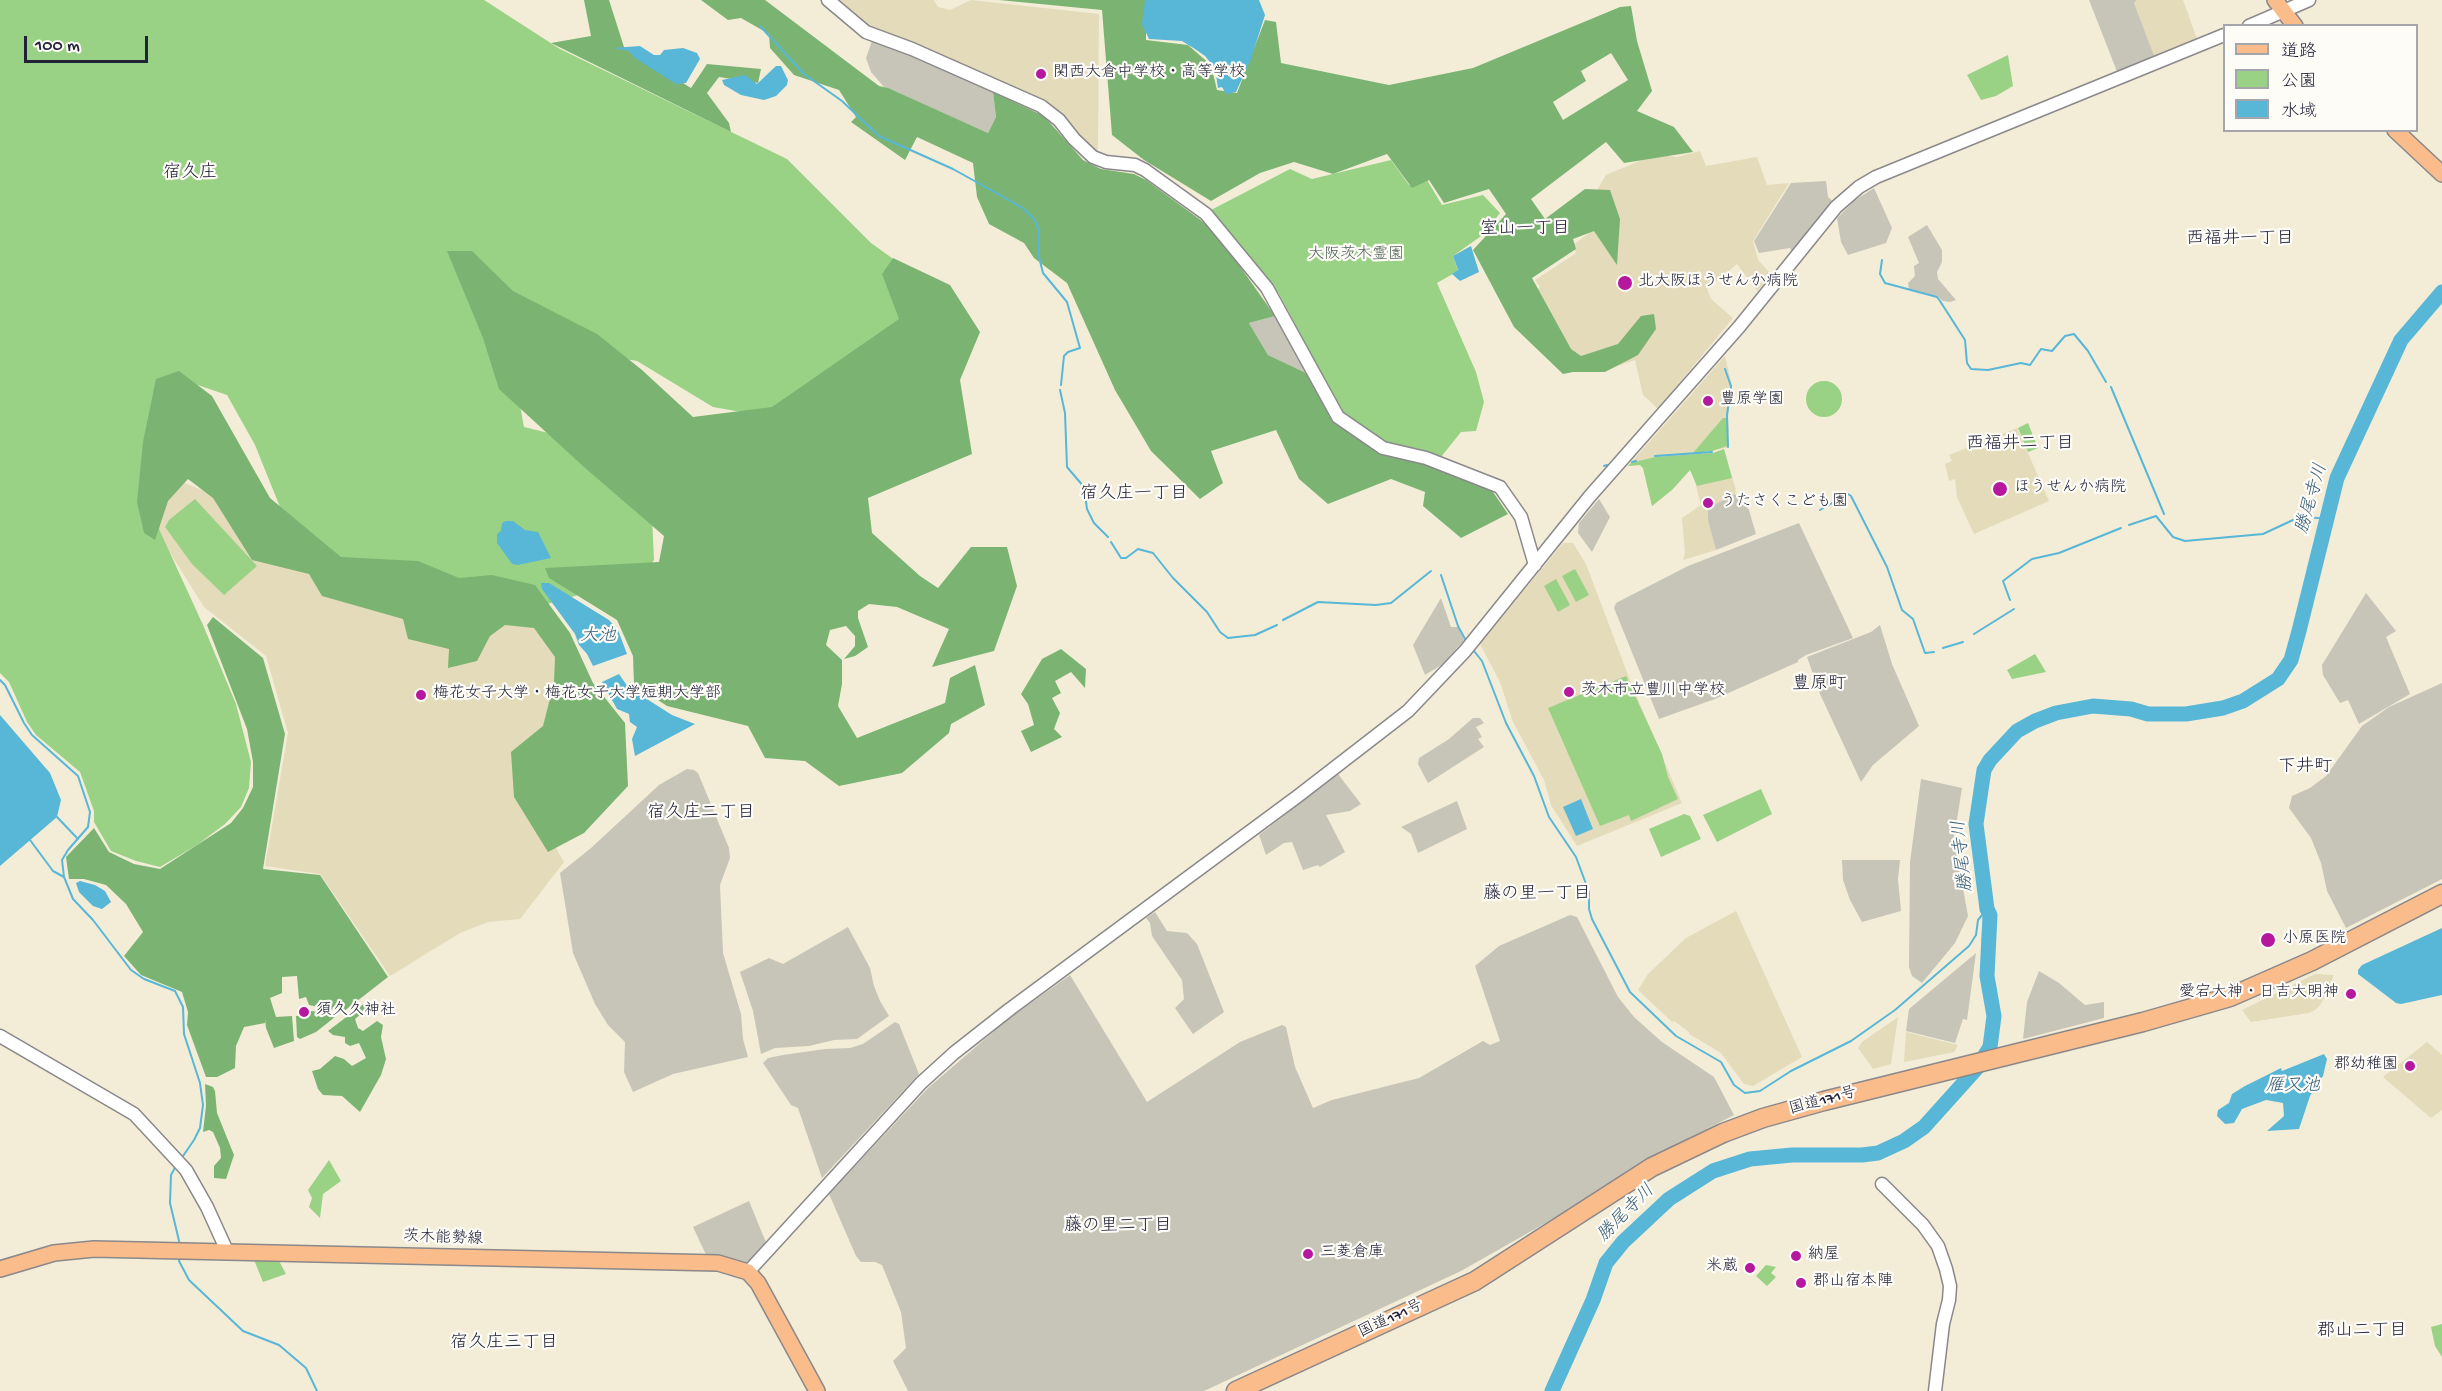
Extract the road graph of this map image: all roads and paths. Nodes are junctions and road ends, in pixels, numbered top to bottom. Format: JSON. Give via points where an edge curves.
{"nodes":[{"id":1,"x":828,"y":0,"type":"edge"},
{"id":2,"x":2309,"y":0,"type":"edge"},
{"id":3,"x":2279,"y":6,"type":"edge"},
{"id":4,"x":2252,"y":24,"type":"edge"},
{"id":5,"x":2293,"y":24,"type":"edge"},
{"id":6,"x":2223,"y":35,"type":"edge"},
{"id":7,"x":2397,"y":132,"type":"edge"},
{"id":8,"x":2442,"y":174,"type":"edge"},
{"id":9,"x":1535,"y":565,"type":"junction"},
{"id":10,"x":2442,"y":894,"type":"edge"},
{"id":11,"x":0,"y":1036,"type":"edge"},
{"id":12,"x":1881,"y":1184,"type":"dead end"},
{"id":13,"x":227,"y":1251,"type":"junction"},
{"id":14,"x":0,"y":1269,"type":"edge"},
{"id":15,"x":748,"y":1272,"type":"junction"},
{"id":16,"x":817,"y":1391,"type":"edge"},
{"id":17,"x":1236,"y":1391,"type":"edge"},
{"id":18,"x":1935,"y":1391,"type":"edge"}],
"edges":[{"from":1,"to":9,"type":"street","via":[[866,32],[1041,106],[1093,157],[1145,170],[1206,214],[1267,288],[1338,417],[1383,448],[1426,458],[1500,487],[1521,517]]},
{"from":2,"to":3,"type":"street"},
{"from":3,"to":4,"type":"street"},
{"from":3,"to":5,"type":"main road"},
{"from":6,"to":9,"type":"street","via":[[1859,187],[1836,207]]},
{"from":7,"to":8,"type":"main road"},
{"from":9,"to":15,"type":"street","via":[[1465,651],[1408,711],[1010,1009],[926,1078]]},
{"from":10,"to":17,"type":"highway","name":"国道171号","via":[[2312,961],[2230,997],[1763,1118],[1723,1133],[1652,1167],[1475,1281]]},
{"from":11,"to":13,"type":"street","via":[[134,1114],[180,1163]]},
{"from":12,"to":18,"type":"street","via":[[1923,1225],[1938,1246],[1946,1269],[1949,1300]]},
{"from":13,"to":14,"type":"main road","name":"茨木能勢線","via":[[68,1250]]},
{"from":13,"to":15,"type":"main road","name":"茨木能勢線","via":[[718,1263]]},
{"from":15,"to":16,"type":"main road","via":[[766,1294]]}]}
